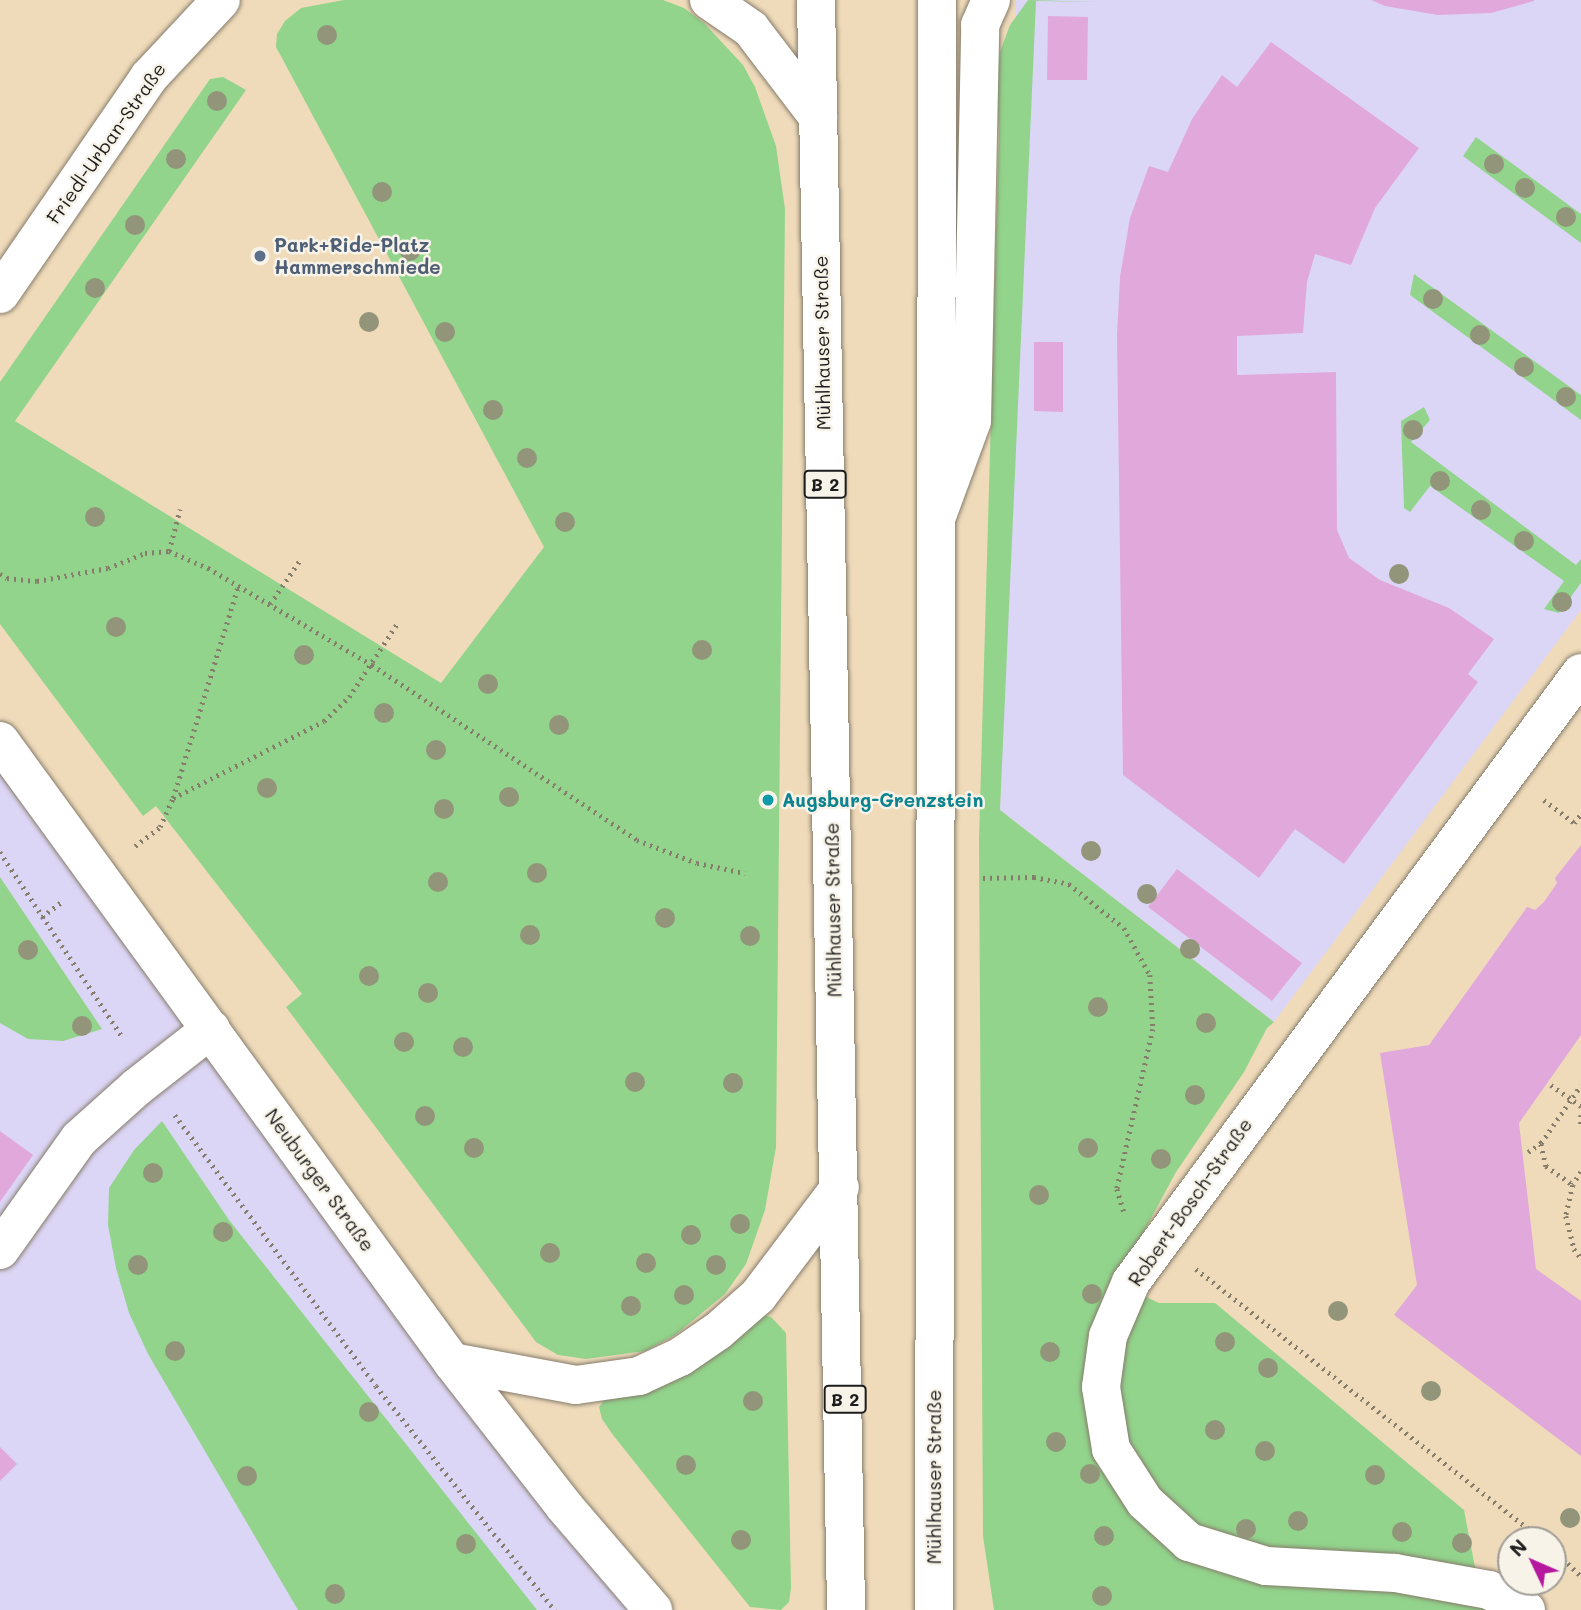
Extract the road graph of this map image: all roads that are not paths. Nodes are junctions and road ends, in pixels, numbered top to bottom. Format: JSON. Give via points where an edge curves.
{"nodes":[{"id":1,"x":221,"y":0,"type":"edge"},
{"id":2,"x":709,"y":0,"type":"edge"},
{"id":3,"x":816,"y":0,"type":"edge"},
{"id":4,"x":937,"y":0,"type":"edge"},
{"id":5,"x":991,"y":0,"type":"edge"},
{"id":6,"x":818,"y":117,"type":"junction"},
{"id":7,"x":0,"y":295,"type":"edge"},
{"id":8,"x":935,"y":521,"type":"junction"},
{"id":9,"x":1581,"y":673,"type":"edge"},
{"id":10,"x":0,"y":741,"type":"edge"},
{"id":11,"x":211,"y":1029,"type":"junction"},
{"id":12,"x":840,"y":1187,"type":"junction"},
{"id":13,"x":0,"y":1250,"type":"edge"},
{"id":14,"x":452,"y":1362,"type":"junction"},
{"id":15,"x":936,"y":1605,"type":"edge"},
{"id":16,"x":653,"y":1610,"type":"edge"},
{"id":17,"x":846,"y":1610,"type":"edge"},
{"id":18,"x":1526,"y":1610,"type":"edge"}],
"edges":[{"from":1,"to":7,"type":"street","name":"Friedl-Urban-Straße","via":[[149,77]]},
{"from":2,"to":6,"type":"street","via":[[751,29]]},
{"from":3,"to":6,"type":"street","name":"Mühlhauser Straße","number":"B 2"},
{"from":4,"to":8,"type":"street","name":"Mühlhauser Straße"},
{"from":5,"to":8,"type":"street","via":[[980,25],[972,421]]},
{"from":6,"to":12,"type":"street","name":"Mühlhauser Straße","number":"B 2"},
{"from":8,"to":15,"type":"street","name":"Mühlhauser Straße"},
{"from":9,"to":18,"type":"street","name":"Robert-Bosch-Straße","via":[[1131,1282],[1108,1336],[1101,1387],[1111,1450],[1145,1502],[1189,1542],[1266,1566],[1395,1573],[1489,1590]]},
{"from":10,"to":11,"type":"street","name":"Neuburger Straße"},
{"from":11,"to":13,"type":"street","via":[[79,1139]]},
{"from":11,"to":14,"type":"street","name":"Neuburger Straße"},
{"from":12,"to":14,"type":"street","via":[[758,1296],[680,1357],[639,1376],[576,1385]]},
{"from":12,"to":17,"type":"street","name":"Mühlhauser Straße","number":"B 2"},
{"from":14,"to":16,"type":"street","name":"Neuburger Straße","via":[[564,1506]]}]}
